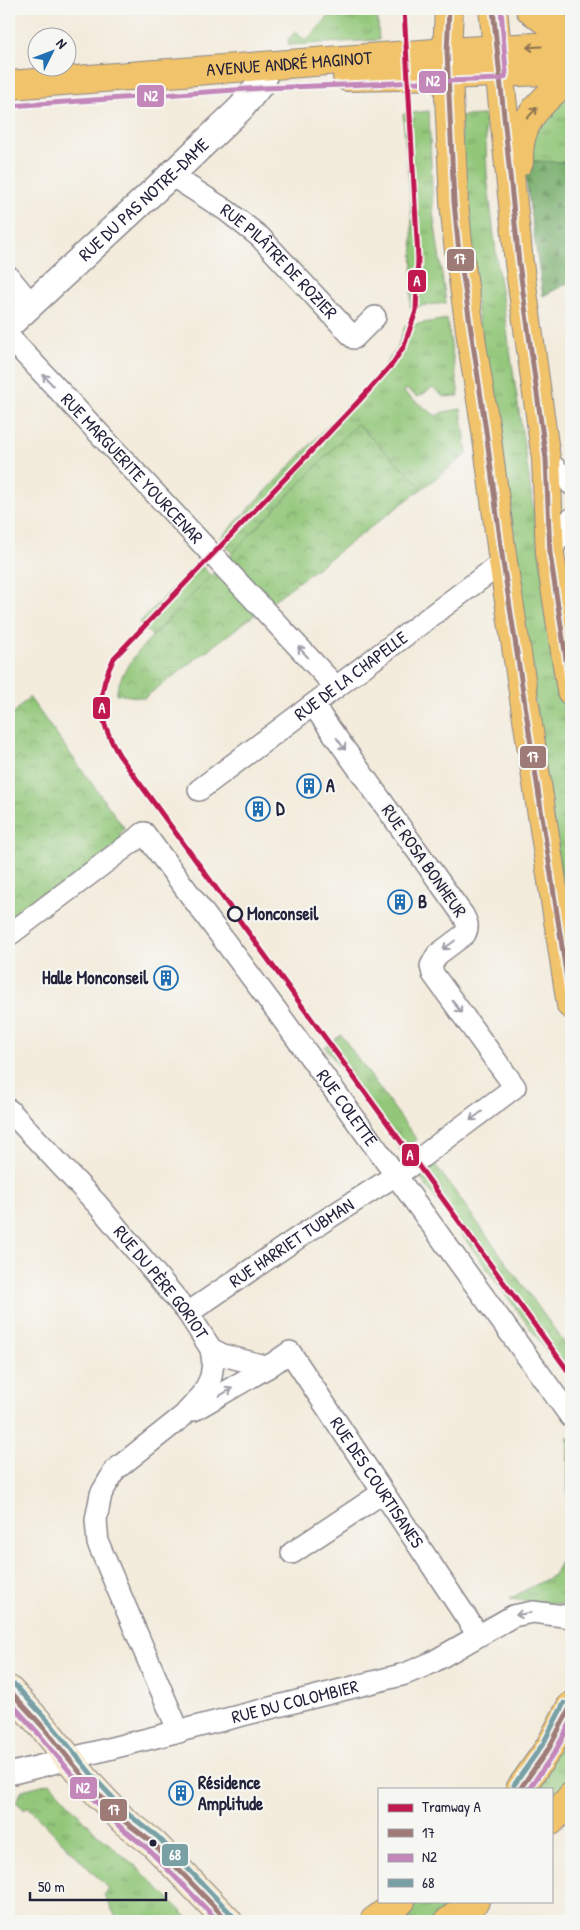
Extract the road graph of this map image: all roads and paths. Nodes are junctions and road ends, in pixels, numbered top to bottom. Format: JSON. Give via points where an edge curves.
{"nodes":[{"id":1,"x":449,"y":9,"type":"edge"},
{"id":2,"x":463,"y":9,"type":"edge"},
{"id":3,"x":493,"y":9,"type":"edge"},
{"id":4,"x":530,"y":9,"type":"edge"},
{"id":5,"x":571,"y":34,"type":"edge"},
{"id":6,"x":571,"y":45,"type":"edge"},
{"id":7,"x":498,"y":61,"type":"junction"},
{"id":8,"x":459,"y":63,"type":"junction"},
{"id":9,"x":571,"y":70,"type":"edge"},
{"id":10,"x":263,"y":74,"type":"junction"},
{"id":11,"x":571,"y":76,"type":"edge"},
{"id":12,"x":9,"y":85,"type":"edge"},
{"id":13,"x":9,"y":99,"type":"edge"},
{"id":14,"x":171,"y":175,"type":"junction"},
{"id":15,"x":518,"y":263,"type":"junction"},
{"id":16,"x":9,"y":277,"type":"edge"},
{"id":17,"x":31,"y":304,"type":"junction"},
{"id":18,"x":376,"y":316,"type":"dead end"},
{"id":19,"x":9,"y":325,"type":"edge"},
{"id":20,"x":9,"y":338,"type":"edge"},
{"id":21,"x":546,"y":459,"type":"junction"},
{"id":22,"x":571,"y":484,"type":"edge"},
{"id":23,"x":571,"y":519,"type":"edge"},
{"id":24,"x":550,"y":554,"type":"junction"},
{"id":25,"x":504,"y":562,"type":"junction"},
{"id":26,"x":336,"y":687,"type":"junction"},
{"id":27,"x":571,"y":691,"type":"edge"},
{"id":28,"x":313,"y":705,"type":"junction"},
{"id":29,"x":199,"y":790,"type":"dead end"},
{"id":30,"x":9,"y":935,"type":"edge"},
{"id":31,"x":571,"y":1005,"type":"edge"},
{"id":32,"x":515,"y":1087,"type":"joint"},
{"id":33,"x":9,"y":1110,"type":"edge"},
{"id":34,"x":396,"y":1175,"type":"junction"},
{"id":35,"x":188,"y":1313,"type":"junction"},
{"id":36,"x":211,"y":1348,"type":"junction"},
{"id":37,"x":268,"y":1367,"type":"junction"},
{"id":38,"x":550,"y":1385,"type":"junction"},
{"id":39,"x":571,"y":1394,"type":"edge"},
{"id":40,"x":183,"y":1416,"type":"junction"},
{"id":41,"x":571,"y":1417,"type":"edge"},
{"id":42,"x":382,"y":1493,"type":"junction"},
{"id":43,"x":292,"y":1553,"type":"dead end"},
{"id":44,"x":571,"y":1617,"type":"edge"},
{"id":45,"x":478,"y":1635,"type":"junction"},
{"id":46,"x":9,"y":1690,"type":"edge"},
{"id":47,"x":571,"y":1706,"type":"edge"},
{"id":48,"x":179,"y":1732,"type":"junction"},
{"id":49,"x":70,"y":1759,"type":"junction"},
{"id":50,"x":9,"y":1774,"type":"edge"},
{"id":51,"x":521,"y":1788,"type":"edge"},
{"id":52,"x":571,"y":1797,"type":"edge"},
{"id":53,"x":552,"y":1820,"type":"edge"},
{"id":54,"x":400,"y":1902,"type":"edge"},
{"id":55,"x":474,"y":1902,"type":"edge"},
{"id":56,"x":228,"y":1921,"type":"edge"},
{"id":57,"x":374,"y":1921,"type":"edge"},
{"id":58,"x":449,"y":1921,"type":"edge"}],
"edges":[{"from":1,"to":8,"type":"main road"},
{"from":2,"to":8,"type":"main road"},
{"from":3,"to":7,"type":"main road"},
{"from":4,"to":5,"type":"main road"},
{"from":6,"to":7,"type":"main road","name":"AVENUE ANDRÉ MAGINOT","one_way":true},
{"from":7,"to":8,"type":"main road","name":"AVENUE ANDRÉ MAGINOT"},
{"from":7,"to":9,"type":"main road","name":"AVENUE ANDRÉ MAGINOT"},
{"from":7,"to":15,"type":"main road"},
{"from":8,"to":10,"type":"main road","name":"AVENUE ANDRÉ MAGINOT","via":[[389,76]]},
{"from":8,"to":15,"type":"main road","via":[[484,97],[489,112],[506,229]]},
{"from":8,"to":25,"type":"main road","via":[[454,202]]},
{"from":10,"to":12,"type":"main road","name":"AVENUE ANDRÉ MAGINOT"},
{"from":10,"to":13,"type":"main road","name":"AVENUE ANDRÉ MAGINOT"},
{"from":10,"to":14,"type":"street","name":"RUE DU PAS NOTRE-DAME","via":[[241,108]]},
{"from":15,"to":11,"type":"main road","one_way":true,"via":[[522,231],[518,148],[527,118]]},
{"from":14,"to":17,"type":"street","name":"RUE DU PAS NOTRE-DAME"},
{"from":14,"to":18,"type":"street","name":"RUE PILÂTRE DE ROZIER","via":[[260,237],[354,338]]},
{"from":15,"to":21,"type":"main road"},
{"from":16,"to":17,"type":"street"},
{"from":17,"to":19,"type":"street","name":"RUE DU PAS NOTRE-DAME"},
{"from":26,"to":20,"type":"street","name":"RUE MARGUERITE YOURCENAR","one_way":true},
{"from":21,"to":22,"type":"street"},
{"from":21,"to":24,"type":"main road"},
{"from":23,"to":24,"type":"street"},
{"from":24,"to":27,"type":"main road"},
{"from":25,"to":26,"type":"street","name":"RUE DE LA CHAPELLE"},
{"from":25,"to":31,"type":"main road"},
{"from":26,"to":28,"type":"street","name":"RUE DE LA CHAPELLE"},
{"from":28,"to":29,"type":"street","name":"RUE DE LA CHAPELLE"},
{"from":28,"to":32,"type":"street","name":"RUE ROSA BONHEUR","one_way":true,"via":[[468,924],[464,934],[437,955],[431,968]]},
{"from":30,"to":34,"type":"street","name":"RUE COLETTE","via":[[144,833]]},
{"from":32,"to":34,"type":"street","name":"RUE HARRIET TUBMAN","one_way":true},
{"from":33,"to":35,"type":"street","name":"RUE DU PÈRE GORIOT","via":[[98,1205]]},
{"from":34,"to":35,"type":"street","name":"RUE HARRIET TUBMAN"},
{"from":34,"to":38,"type":"street","name":"RUE COLETTE"},
{"from":35,"to":36,"type":"street","name":"RUE DU PÈRE GORIOT"},
{"from":36,"to":37,"type":"street","via":[[223,1355]]},
{"from":36,"to":40,"type":"street","name":"RUE DU PÈRE GORIOT","via":[[211,1377],[203,1394]]},
{"from":40,"to":37,"type":"street","name":"RUE DES COURTISANES","one_way":true},
{"from":37,"to":42,"type":"street","name":"RUE DES COURTISANES","via":[[290,1352]]},
{"from":38,"to":39,"type":"street"},
{"from":38,"to":41,"type":"street","name":"RUE COLETTE"},
{"from":40,"to":48,"type":"street","name":"RUE DU PÈRE GORIOT","via":[[115,1470],[101,1494],[96,1520],[98,1543]]},
{"from":42,"to":43,"type":"street"},
{"from":42,"to":45,"type":"street","name":"RUE DES COURTISANES"},
{"from":44,"to":45,"type":"street","name":"RUE DU COLOMBIER","one_way":true,"via":[[533,1612],[513,1616]]},
{"from":45,"to":48,"type":"street","name":"RUE DU COLOMBIER","via":[[431,1663],[405,1674]]},
{"from":46,"to":49,"type":"main road"},
{"from":47,"to":51,"type":"main road","via":[[549,1748]]},
{"from":48,"to":49,"type":"street","name":"RUE DU COLOMBIER"},
{"from":49,"to":50,"type":"street","name":"RUE DU COLOMBIER"},
{"from":49,"to":56,"type":"main road","via":[[124,1821],[153,1843]]},
{"from":52,"to":53,"type":"main road"},
{"from":54,"to":57,"type":"main road"},
{"from":55,"to":58,"type":"main road"}]}
